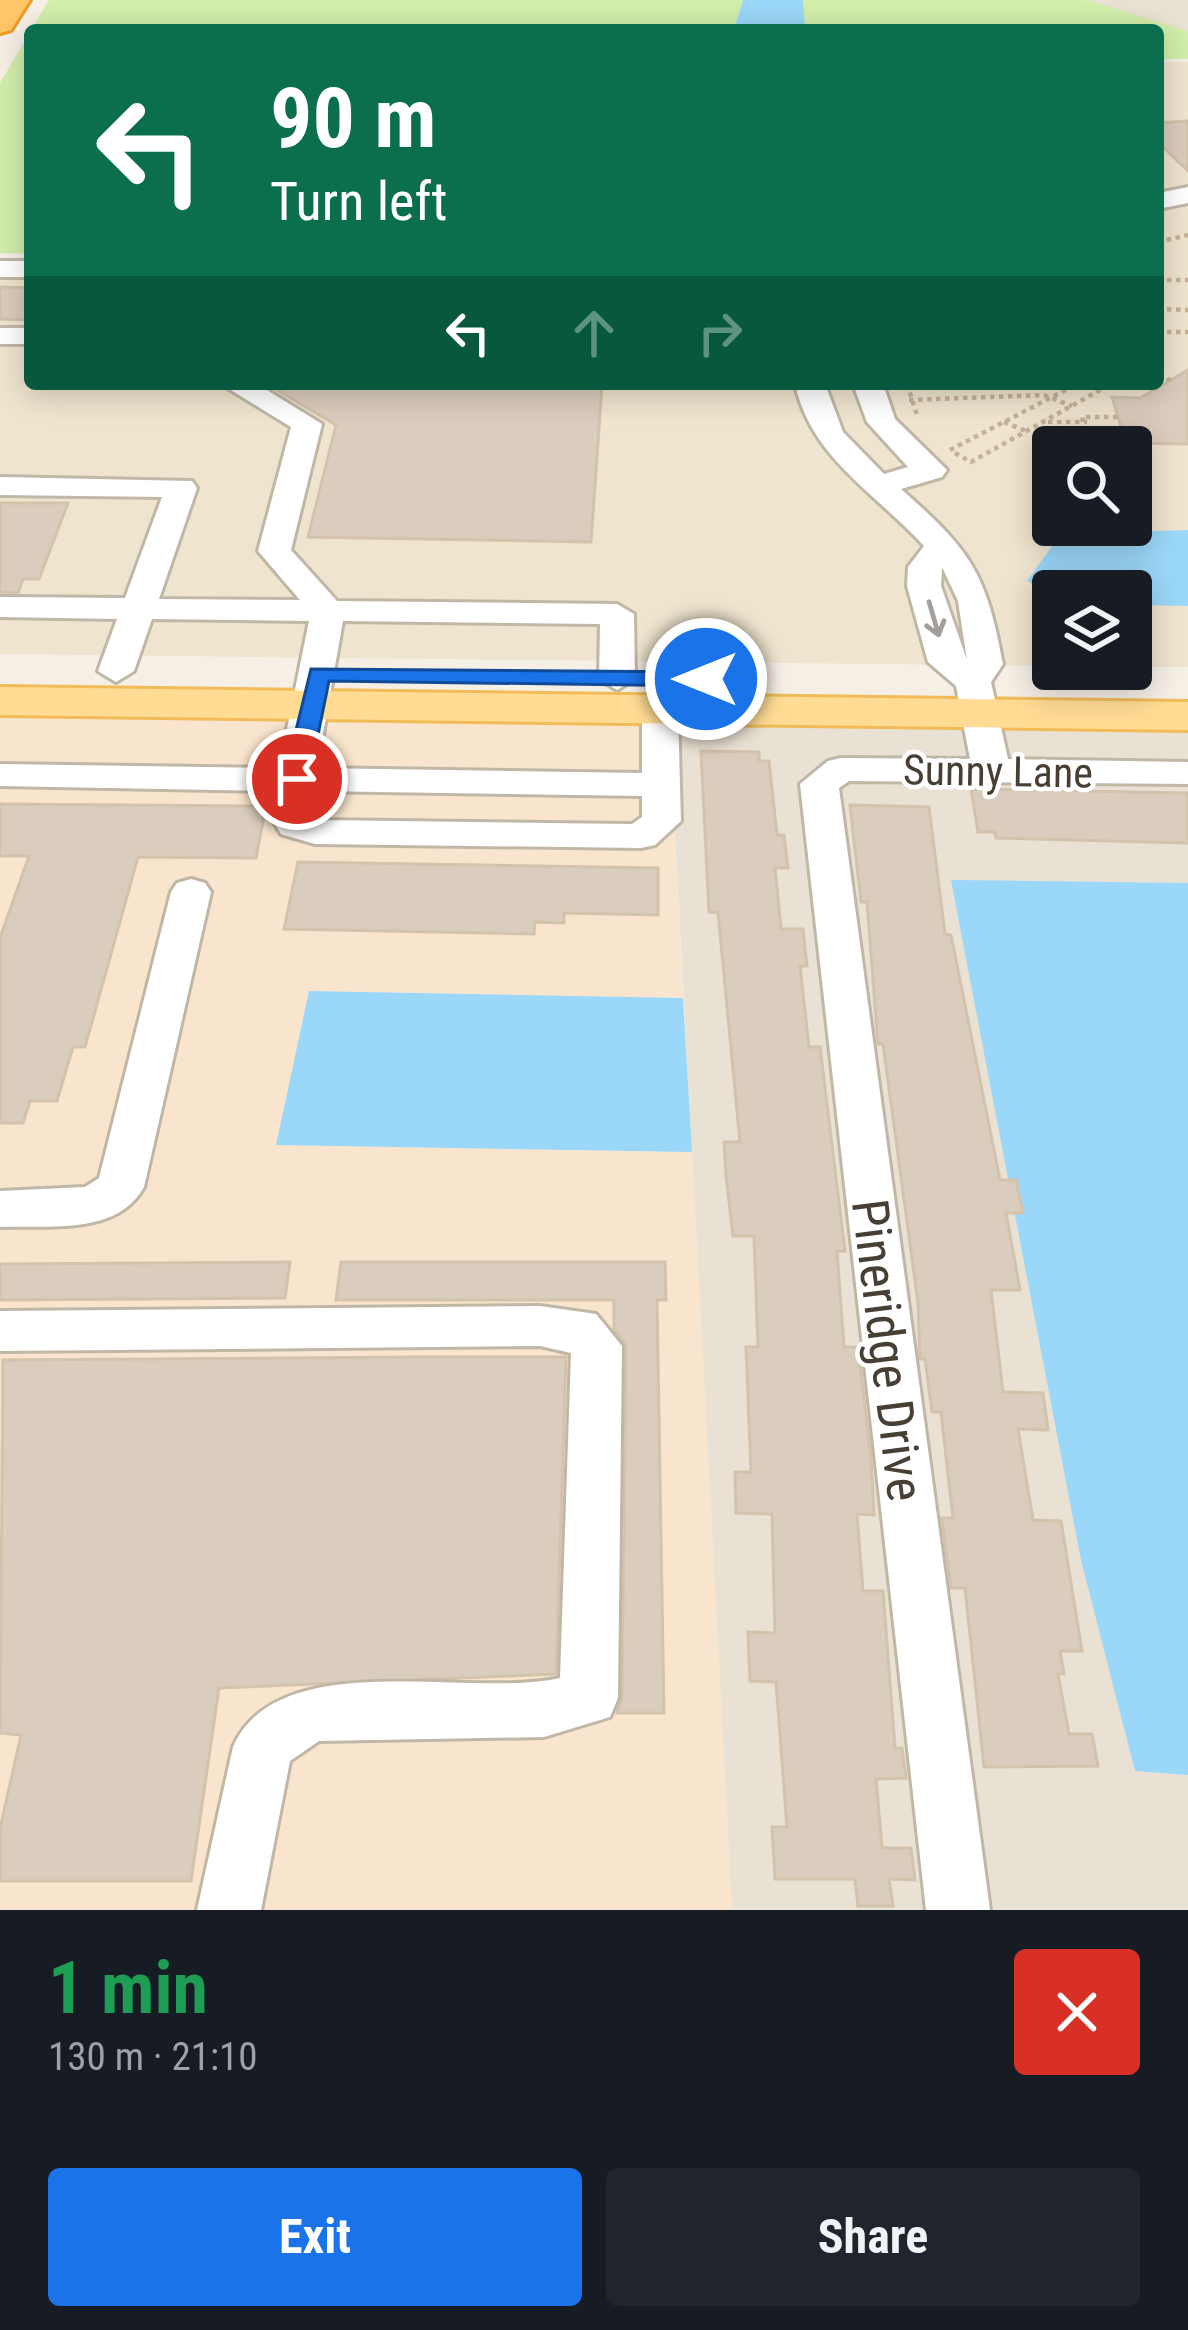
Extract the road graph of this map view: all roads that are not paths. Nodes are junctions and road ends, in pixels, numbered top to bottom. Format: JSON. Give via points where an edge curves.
{"nodes":[{"id":1,"x":15,"y":0,"type":"edge"},
{"id":2,"x":0,"y":24,"type":"edge"},
{"id":3,"x":247,"y":390,"type":"edge"},
{"id":4,"x":811,"y":390,"type":"edge"},
{"id":5,"x":870,"y":390,"type":"edge"},
{"id":6,"x":881,"y":484,"type":"junction"},
{"id":7,"x":0,"y":486,"type":"edge"},
{"id":8,"x":0,"y":607,"type":"edge"},
{"id":9,"x":139,"y":609,"type":"junction"},
{"id":10,"x":328,"y":611,"type":"junction"},
{"id":11,"x":0,"y":670,"type":"edge"},
{"id":12,"x":116,"y":671,"type":"junction"},
{"id":13,"x":617,"y":679,"type":"junction"},
{"id":14,"x":1188,"y":683,"type":"edge"},
{"id":15,"x":316,"y":690,"type":"junction"},
{"id":16,"x":976,"y":698,"type":"junction"},
{"id":17,"x":0,"y":701,"type":"edge"},
{"id":18,"x":660,"y":710,"type":"junction"},
{"id":19,"x":1188,"y":716,"type":"edge"},
{"id":20,"x":991,"y":770,"type":"junction"},
{"id":21,"x":1188,"y":773,"type":"edge"},
{"id":22,"x":0,"y":775,"type":"edge"},
{"id":23,"x":297,"y":779,"type":"junction"},
{"id":24,"x":818,"y":789,"type":"joint"},
{"id":25,"x":191,"y":892,"type":"dead end"},
{"id":26,"x":0,"y":1209,"type":"edge"},
{"id":27,"x":0,"y":1331,"type":"edge"},
{"id":28,"x":229,"y":1910,"type":"edge"},
{"id":29,"x":958,"y":1910,"type":"edge"}],
"edges":[{"from":1,"to":2,"type":"highway"},
{"from":3,"to":10,"type":"street","via":[[307,424],[274,550]]},
{"from":4,"to":6,"type":"street","via":[[833,444]]},
{"from":5,"to":6,"type":"street","via":[[886,430],[931,470]]},
{"from":6,"to":16,"type":"street","via":[[940,547],[925,567],[924,586],[946,662]]},
{"from":7,"to":9,"type":"street","via":[[181,488]]},
{"from":8,"to":9,"type":"street"},
{"from":9,"to":10,"type":"street"},
{"from":9,"to":12,"type":"street"},
{"from":10,"to":13,"type":"street","via":[[617,614]]},
{"from":10,"to":15,"type":"street"},
{"from":11,"to":12,"type":"main road"},
{"from":12,"to":15,"type":"main road"},
{"from":13,"to":15,"type":"main road"},
{"from":13,"to":16,"type":"main road"},
{"from":14,"to":16,"type":"main road"},
{"from":15,"to":17,"type":"main road"},
{"from":15,"to":18,"type":"main road"},
{"from":15,"to":23,"type":"street"},
{"from":16,"to":18,"type":"main road"},
{"from":16,"to":19,"type":"main road"},
{"from":16,"to":20,"type":"street"},
{"from":18,"to":23,"type":"street","via":[[658,827],[641,836],[315,832],[289,816]]},
{"from":20,"to":21,"type":"street","name":"Sunny Lane"},
{"from":20,"to":24,"type":"street","name":"Sunny Lane","via":[[841,769]]},
{"from":22,"to":23,"type":"street"},
{"from":24,"to":29,"type":"street","name":"Pineridge Drive"},
{"from":25,"to":26,"type":"street","via":[[120,1187],[77,1209]]},
{"from":27,"to":28,"type":"street","via":[[540,1326],[578,1328],[597,1346],[589,1698],[544,1709],[319,1713],[283,1726],[263,1747]]}]}
